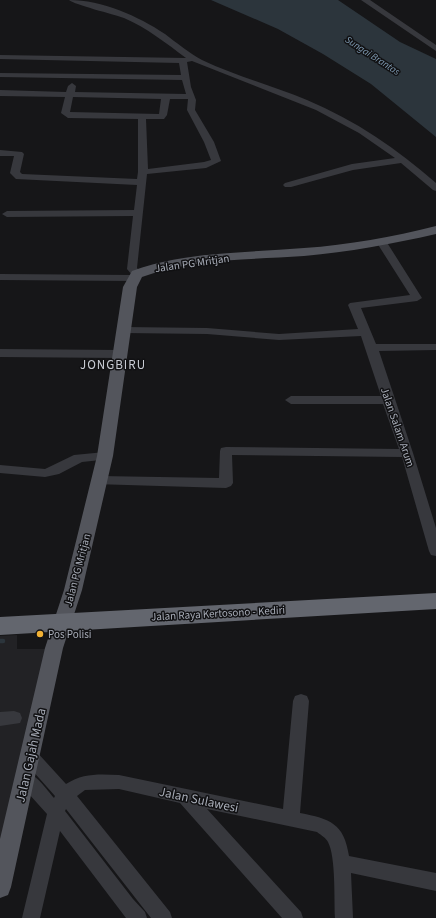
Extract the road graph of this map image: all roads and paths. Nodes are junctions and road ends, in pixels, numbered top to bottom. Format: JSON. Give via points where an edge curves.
{"nodes":[{"id":1,"x":73,"y":0,"type":"edge"},
{"id":2,"x":365,"y":0,"type":"edge"},
{"id":3,"x":436,"y":49,"type":"edge"},
{"id":4,"x":1,"y":55,"type":"edge"},
{"id":5,"x":192,"y":58,"type":"junction"},
{"id":6,"x":85,"y":59,"type":"junction"},
{"id":7,"x":134,"y":60,"type":"junction"},
{"id":8,"x":183,"y":61,"type":"junction"},
{"id":9,"x":0,"y":75,"type":"edge"},
{"id":10,"x":77,"y":76,"type":"junction"},
{"id":11,"x":132,"y":77,"type":"junction"},
{"id":12,"x":186,"y":78,"type":"junction"},
{"id":13,"x":90,"y":86,"type":"junction"},
{"id":14,"x":142,"y":86,"type":"junction"},
{"id":15,"x":0,"y":93,"type":"edge"},
{"id":16,"x":70,"y":94,"type":"junction"},
{"id":17,"x":166,"y":96,"type":"junction"},
{"id":18,"x":190,"y":97,"type":"junction"},
{"id":19,"x":121,"y":106,"type":"junction"},
{"id":20,"x":142,"y":117,"type":"junction"},
{"id":21,"x":0,"y":154,"type":"edge"},
{"id":22,"x":404,"y":160,"type":"junction"},
{"id":23,"x":143,"y":172,"type":"junction"},
{"id":24,"x":141,"y":182,"type":"junction"},
{"id":25,"x":288,"y":185,"type":"dead end"},
{"id":26,"x":436,"y":188,"type":"edge"},
{"id":27,"x":137,"y":213,"type":"junction"},
{"id":28,"x":7,"y":214,"type":"dead end"},
{"id":29,"x":436,"y":227,"type":"edge"},
{"id":30,"x":436,"y":232,"type":"edge"},
{"id":31,"x":419,"y":234,"type":"junction"},
{"id":32,"x":382,"y":243,"type":"junction"},
{"id":33,"x":135,"y":276,"type":"junction"},
{"id":34,"x":0,"y":277,"type":"edge"},
{"id":35,"x":124,"y":330,"type":"junction"},
{"id":36,"x":365,"y":332,"type":"junction"},
{"id":37,"x":436,"y":347,"type":"edge"},
{"id":38,"x":372,"y":348,"type":"junction"},
{"id":39,"x":0,"y":353,"type":"edge"},
{"id":40,"x":120,"y":354,"type":"junction"},
{"id":41,"x":291,"y":400,"type":"dead end"},
{"id":42,"x":388,"y":400,"type":"junction"},
{"id":43,"x":408,"y":453,"type":"junction"},
{"id":44,"x":105,"y":456,"type":"junction"},
{"id":45,"x":0,"y":469,"type":"edge"},
{"id":46,"x":99,"y":481,"type":"junction"},
{"id":47,"x":436,"y":551,"type":"edge"},
{"id":48,"x":436,"y":601,"type":"edge"},
{"id":49,"x":62,"y":622,"type":"junction"},
{"id":50,"x":0,"y":626,"type":"edge"},
{"id":51,"x":301,"y":701,"type":"dead end"},
{"id":52,"x":29,"y":755,"type":"junction"},
{"id":53,"x":25,"y":778,"type":"junction"},
{"id":54,"x":65,"y":794,"type":"junction"},
{"id":55,"x":184,"y":796,"type":"junction"},
{"id":56,"x":56,"y":812,"type":"junction"},
{"id":57,"x":290,"y":818,"type":"junction"},
{"id":58,"x":341,"y":863,"type":"junction"},
{"id":59,"x":436,"y":882,"type":"edge"},
{"id":60,"x":0,"y":887,"type":"edge"},
{"id":61,"x":146,"y":897,"type":"junction"},
{"id":62,"x":131,"y":915,"type":"edge"},
{"id":63,"x":32,"y":918,"type":"edge"},
{"id":64,"x":163,"y":918,"type":"edge"},
{"id":65,"x":294,"y":918,"type":"edge"},
{"id":66,"x":344,"y":918,"type":"edge"}],
"edges":[{"from":1,"to":5,"type":"street","via":[[108,8],[129,17],[157,32]]},
{"from":2,"to":3,"type":"street"},
{"from":4,"to":6,"type":"street"},
{"from":5,"to":8,"type":"street"},
{"from":5,"to":22,"type":"street","via":[[334,115],[382,143]]},
{"from":6,"to":7,"type":"street"},
{"from":6,"to":10,"type":"street"},
{"from":7,"to":8,"type":"street"},
{"from":7,"to":11,"type":"street"},
{"from":8,"to":12,"type":"street"},
{"from":9,"to":10,"type":"street"},
{"from":10,"to":13,"type":"street"},
{"from":10,"to":16,"type":"street"},
{"from":11,"to":13,"type":"street"},
{"from":11,"to":14,"type":"street"},
{"from":12,"to":14,"type":"street"},
{"from":12,"to":18,"type":"street"},
{"from":13,"to":16,"type":"street"},
{"from":13,"to":19,"type":"street"},
{"from":14,"to":17,"type":"street"},
{"from":14,"to":19,"type":"street"},
{"from":15,"to":16,"type":"street"},
{"from":16,"to":19,"type":"street","via":[[66,114]]},
{"from":17,"to":18,"type":"street"},
{"from":17,"to":20,"type":"street","via":[[163,115]]},
{"from":18,"to":23,"type":"street","via":[[192,110],[216,161],[206,166]]},
{"from":19,"to":20,"type":"street"},
{"from":20,"to":23,"type":"street"},
{"from":21,"to":24,"type":"street","via":[[18,154],[15,173],[19,177]]},
{"from":22,"to":25,"type":"street","via":[[352,167]]},
{"from":22,"to":26,"type":"street"},
{"from":23,"to":24,"type":"street"},
{"from":24,"to":27,"type":"street"},
{"from":27,"to":28,"type":"street"},
{"from":27,"to":33,"type":"street","via":[[132,269]]},
{"from":29,"to":31,"type":"main road"},
{"from":30,"to":31,"type":"main road","name":"Jalan PG Mritjan"},
{"from":31,"to":32,"type":"main road","name":"Jalan PG Mritjan"},
{"from":32,"to":33,"type":"main road","name":"Jalan PG Mritjan","via":[[306,252],[193,260],[159,266]]},
{"from":32,"to":36,"type":"street","name":"Jalan Salam Arum","via":[[417,298],[354,305]]},
{"from":33,"to":34,"type":"street"},
{"from":33,"to":35,"type":"main road","name":"Jalan PG Mritjan","via":[[130,287]]},
{"from":35,"to":36,"type":"street","via":[[207,331],[279,337]]},
{"from":35,"to":40,"type":"main road","name":"Jalan PG Mritjan"},
{"from":36,"to":38,"type":"street","name":"Jalan Salam Arum"},
{"from":37,"to":38,"type":"street"},
{"from":38,"to":42,"type":"street","name":"Jalan Salam Arum"},
{"from":39,"to":40,"type":"street"},
{"from":40,"to":44,"type":"main road","name":"Jalan PG Mritjan"},
{"from":41,"to":42,"type":"street"},
{"from":42,"to":43,"type":"street","name":"Jalan Salam Arum"},
{"from":43,"to":46,"type":"street","via":[[226,451],[226,483]]},
{"from":43,"to":47,"type":"street","name":"Jalan Salam Arum"},
{"from":44,"to":45,"type":"street","via":[[80,458],[45,473]]},
{"from":44,"to":46,"type":"main road","name":"Jalan PG Mritjan"},
{"from":46,"to":49,"type":"main road","name":"Jalan PG Mritjan","via":[[73,590]]},
{"from":48,"to":49,"type":"highway","name":"Jalan Raya Kertosono - Kediri"},
{"from":49,"to":50,"type":"highway","name":"Jalan Raya Kertosono - Kediri"},
{"from":49,"to":52,"type":"main road","name":"Jalan Gajah Mada"},
{"from":51,"to":57,"type":"street"},
{"from":52,"to":53,"type":"main road","name":"Jalan Gajah Mada"},
{"from":52,"to":54,"type":"street"},
{"from":53,"to":56,"type":"street"},
{"from":53,"to":60,"type":"main road","name":"Jalan Gajah Mada"},
{"from":54,"to":55,"type":"street","name":"Jalan Sulawesi","via":[[82,783],[100,781],[119,782]]},
{"from":54,"to":56,"type":"street"},
{"from":54,"to":61,"type":"street"},
{"from":55,"to":57,"type":"street","name":"Jalan Sulawesi"},
{"from":55,"to":65,"type":"street"},
{"from":56,"to":62,"type":"street"},
{"from":56,"to":63,"type":"street"},
{"from":57,"to":58,"type":"street","name":"Jalan Sulawesi","via":[[330,829],[338,840]]},
{"from":58,"to":59,"type":"street"},
{"from":58,"to":66,"type":"street","name":"Jalan Sulawesi"},
{"from":61,"to":62,"type":"street"},
{"from":61,"to":64,"type":"street"}]}
